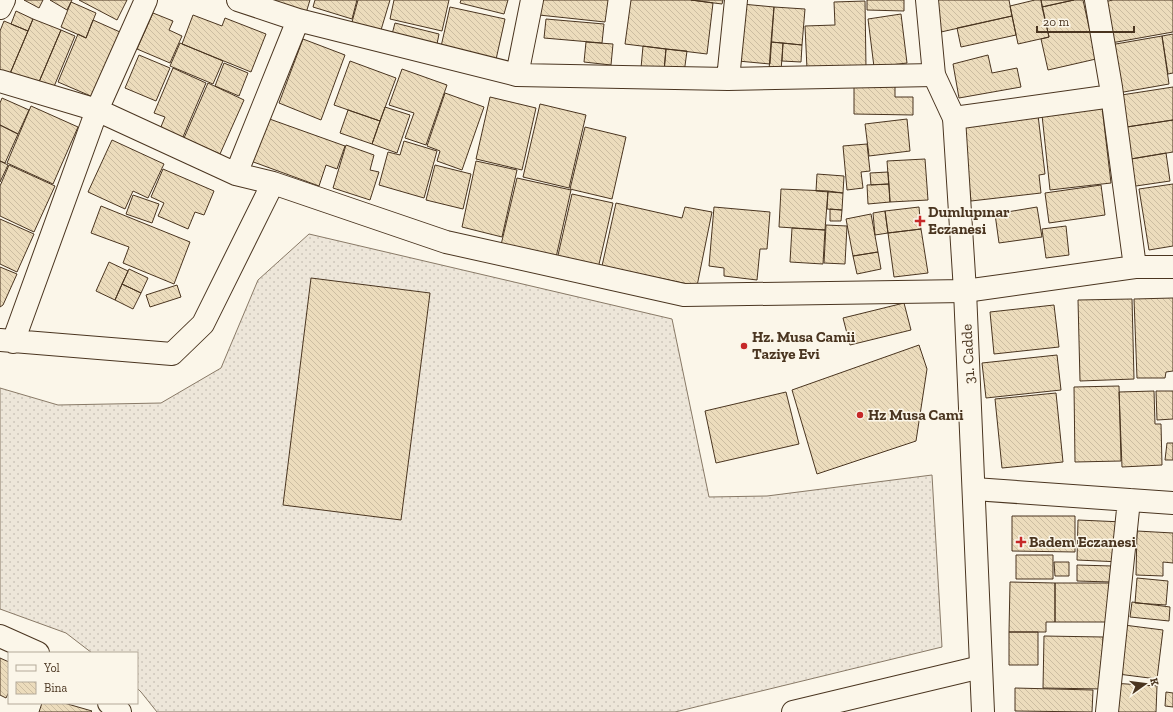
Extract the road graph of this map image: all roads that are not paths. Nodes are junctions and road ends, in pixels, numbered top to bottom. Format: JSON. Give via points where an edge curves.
{"nodes":[{"id":1,"x":4,"y":0,"type":"edge"},
{"id":2,"x":146,"y":0,"type":"edge"},
{"id":3,"x":238,"y":0,"type":"edge"},
{"id":4,"x":532,"y":0,"type":"edge"},
{"id":5,"x":736,"y":0,"type":"edge"},
{"id":6,"x":928,"y":0,"type":"edge"},
{"id":7,"x":1096,"y":0,"type":"edge"},
{"id":8,"x":0,"y":8,"type":"edge"},
{"id":9,"x":298,"y":20,"type":"junction"},
{"id":10,"x":934,"y":75,"type":"junction"},
{"id":11,"x":517,"y":76,"type":"junction"},
{"id":12,"x":728,"y":79,"type":"junction"},
{"id":13,"x":0,"y":81,"type":"edge"},
{"id":14,"x":1112,"y":96,"type":"junction"},
{"id":15,"x":97,"y":110,"type":"junction"},
{"id":16,"x":954,"y":118,"type":"junction"},
{"id":17,"x":236,"y":174,"type":"junction"},
{"id":18,"x":273,"y":183,"type":"junction"},
{"id":19,"x":1135,"y":267,"type":"junction"},
{"id":20,"x":1173,"y":268,"type":"edge"},
{"id":21,"x":965,"y":291,"type":"junction"},
{"id":22,"x":6,"y":341,"type":"edge"},
{"id":23,"x":974,"y":489,"type":"junction"},
{"id":24,"x":1129,"y":500,"type":"junction"},
{"id":25,"x":1173,"y":503,"type":"edge"},
{"id":26,"x":0,"y":636,"type":"edge"},
{"id":27,"x":36,"y":652,"type":"edge"},
{"id":28,"x":981,"y":667,"type":"junction"},
{"id":29,"x":110,"y":704,"type":"edge"},
{"id":30,"x":120,"y":712,"type":"edge"},
{"id":31,"x":793,"y":712,"type":"edge"},
{"id":32,"x":983,"y":712,"type":"edge"},
{"id":33,"x":1107,"y":712,"type":"edge"}],
"edges":[{"from":1,"to":8,"type":"street"},
{"from":2,"to":15,"type":"street"},
{"from":3,"to":9,"type":"street"},
{"from":4,"to":11,"type":"street"},
{"from":5,"to":12,"type":"street"},
{"from":6,"to":10,"type":"street","name":"31. Cadde"},
{"from":7,"to":14,"type":"street"},
{"from":9,"to":11,"type":"street"},
{"from":9,"to":17,"type":"street"},
{"from":10,"to":12,"type":"street"},
{"from":10,"to":16,"type":"street","name":"31. Cadde"},
{"from":11,"to":12,"type":"street"},
{"from":13,"to":15,"type":"street"},
{"from":14,"to":16,"type":"street"},
{"from":14,"to":19,"type":"street"},
{"from":15,"to":17,"type":"street"},
{"from":15,"to":22,"type":"street"},
{"from":16,"to":21,"type":"street","name":"31. Cadde"},
{"from":17,"to":18,"type":"street"},
{"from":18,"to":21,"type":"street","via":[[446,242],[684,295]]},
{"from":18,"to":22,"type":"street","via":[[203,324],[172,354]]},
{"from":19,"to":20,"type":"street"},
{"from":19,"to":21,"type":"street"},
{"from":21,"to":23,"type":"street","name":"31. Cadde"},
{"from":23,"to":24,"type":"street"},
{"from":23,"to":28,"type":"street","name":"31. Cadde"},
{"from":24,"to":25,"type":"street"},
{"from":24,"to":33,"type":"street"},
{"from":26,"to":27,"type":"street"},
{"from":28,"to":31,"type":"street"},
{"from":28,"to":32,"type":"street","name":"31. Cadde"},
{"from":29,"to":30,"type":"street"}]}
